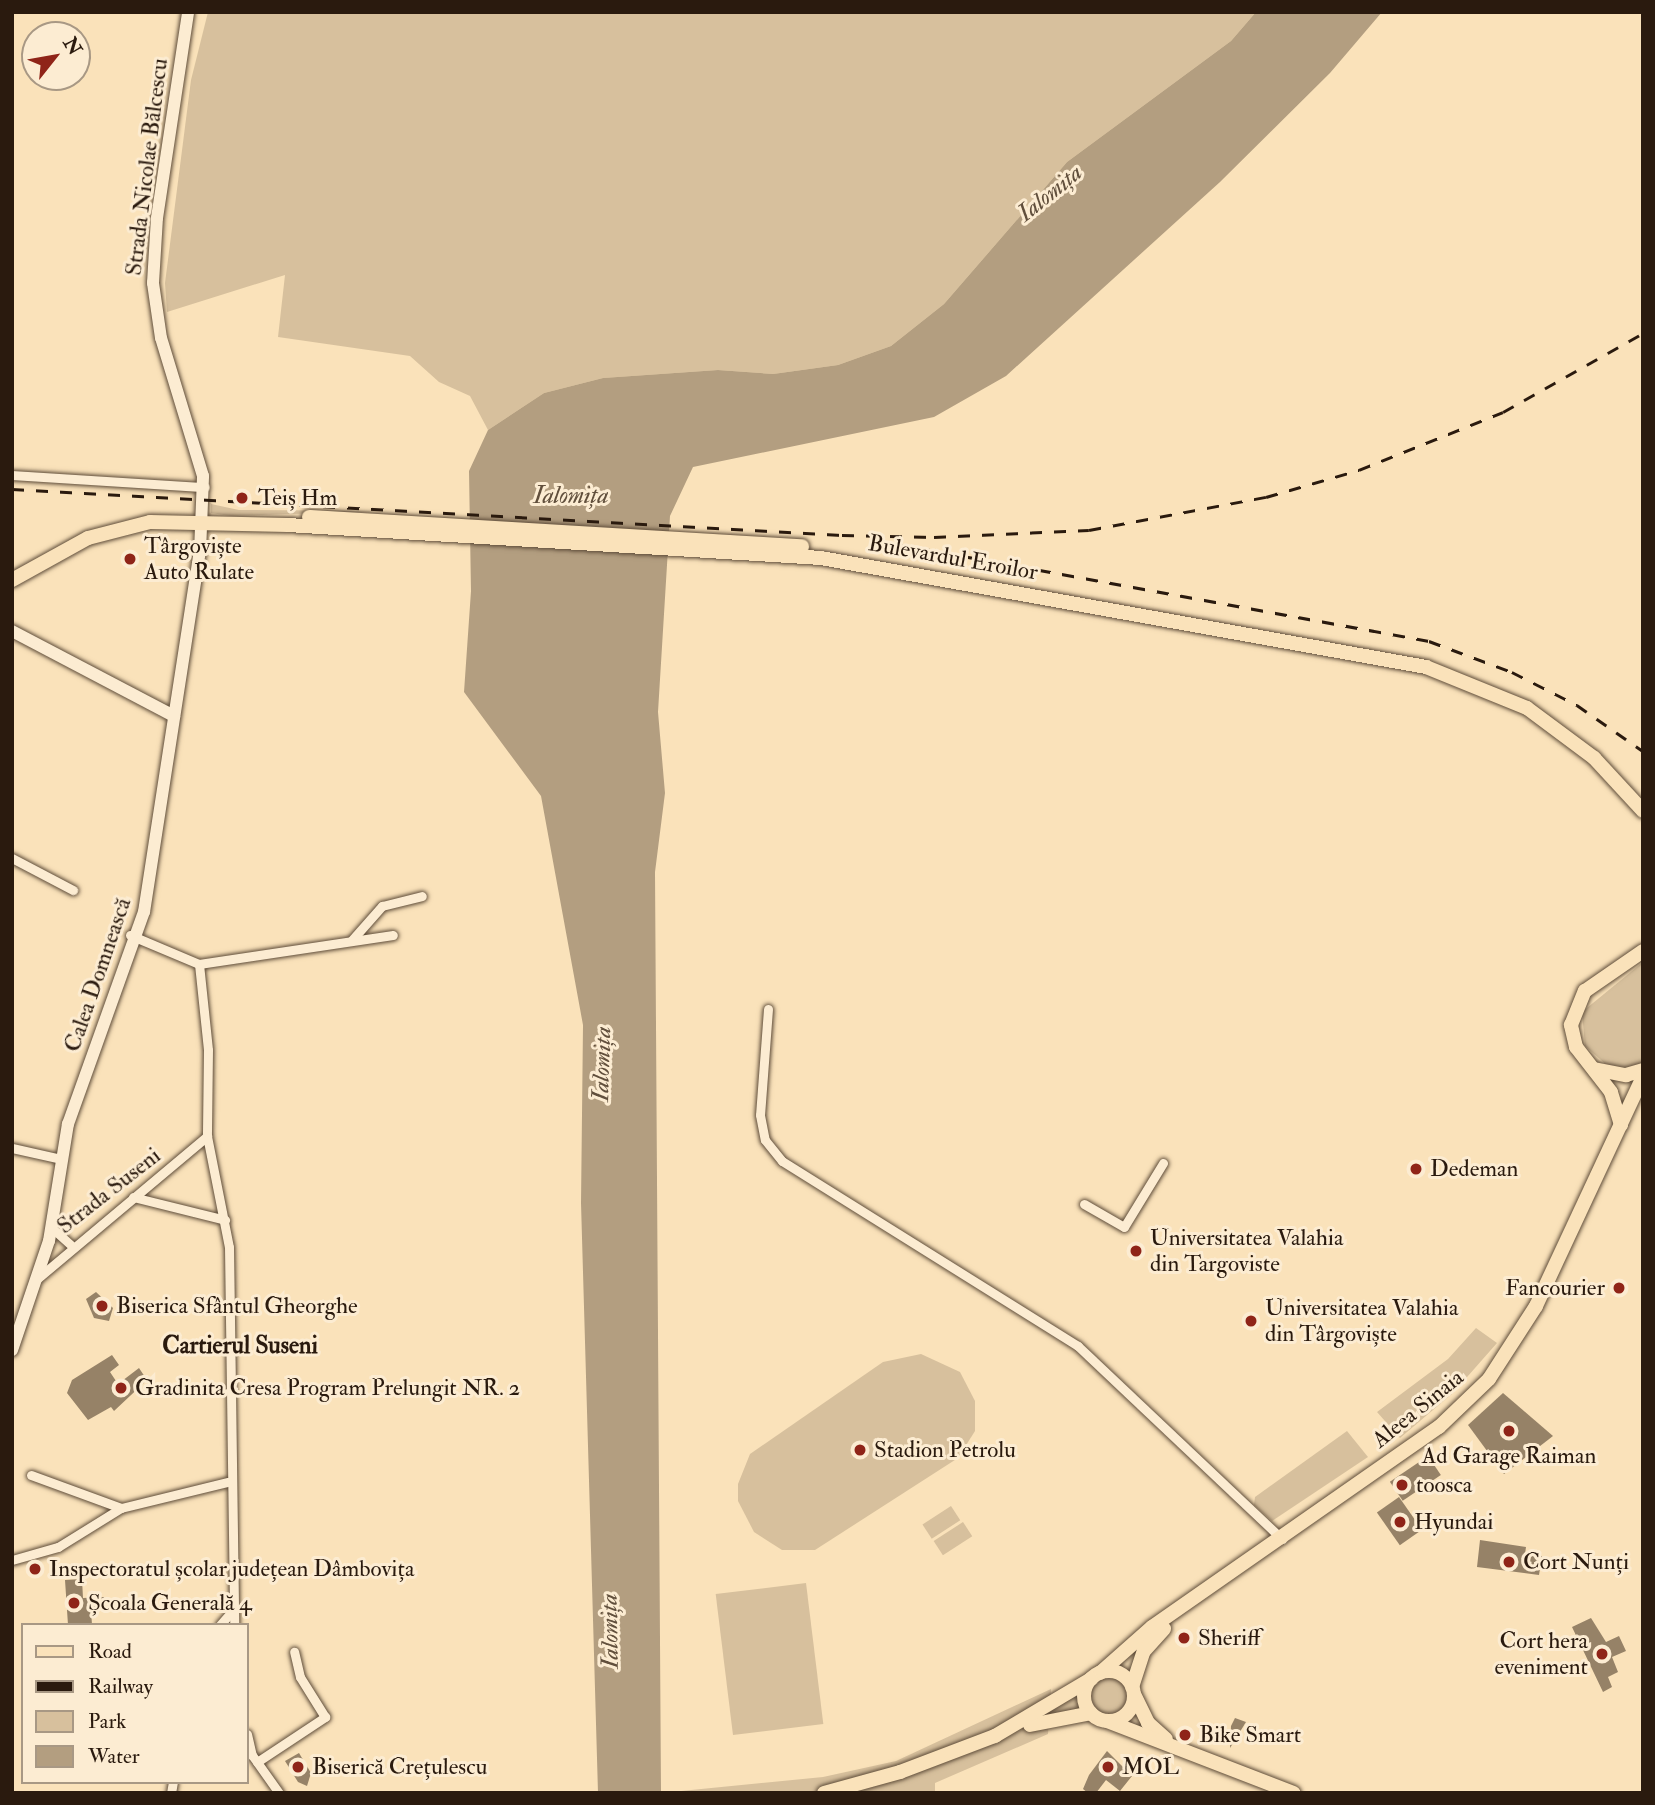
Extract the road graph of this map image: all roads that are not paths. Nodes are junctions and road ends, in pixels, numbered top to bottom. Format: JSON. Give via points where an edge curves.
{"nodes":[{"id":1,"x":188,"y":12,"type":"edge"},
{"id":2,"x":12,"y":475,"type":"edge"},
{"id":3,"x":205,"y":487,"type":"junction"},
{"id":4,"x":203,"y":522,"type":"junction"},
{"id":5,"x":728,"y":544,"type":"junction"},
{"id":6,"x":12,"y":580,"type":"edge"},
{"id":7,"x":12,"y":631,"type":"edge"},
{"id":8,"x":171,"y":714,"type":"junction"},
{"id":9,"x":1643,"y":801,"type":"edge"},
{"id":10,"x":1643,"y":811,"type":"edge"},
{"id":11,"x":12,"y":858,"type":"edge"},
{"id":12,"x":73,"y":890,"type":"dead end"},
{"id":13,"x":422,"y":895,"type":"dead end"},
{"id":14,"x":393,"y":935,"type":"dead end"},
{"id":15,"x":134,"y":937,"type":"junction"},
{"id":16,"x":351,"y":941,"type":"junction"},
{"id":17,"x":1643,"y":951,"type":"edge"},
{"id":18,"x":199,"y":964,"type":"junction"},
{"id":19,"x":768,"y":1009,"type":"dead end"},
{"id":20,"x":1594,"y":1069,"type":"junction"},
{"id":21,"x":1643,"y":1070,"type":"edge"},
{"id":22,"x":1643,"y":1077,"type":"edge"},
{"id":23,"x":1643,"y":1094,"type":"edge"},
{"id":24,"x":1639,"y":1111,"type":"edge"},
{"id":25,"x":1621,"y":1125,"type":"junction"},
{"id":26,"x":207,"y":1136,"type":"junction"},
{"id":27,"x":12,"y":1148,"type":"edge"},
{"id":28,"x":58,"y":1158,"type":"junction"},
{"id":29,"x":1163,"y":1163,"type":"dead end"},
{"id":30,"x":133,"y":1197,"type":"junction"},
{"id":31,"x":1084,"y":1204,"type":"dead end"},
{"id":32,"x":225,"y":1220,"type":"junction"},
{"id":33,"x":52,"y":1228,"type":"junction"},
{"id":34,"x":71,"y":1245,"type":"junction"},
{"id":35,"x":42,"y":1253,"type":"junction"},
{"id":36,"x":59,"y":1256,"type":"junction"},
{"id":37,"x":36,"y":1280,"type":"junction"},
{"id":38,"x":12,"y":1330,"type":"edge"},
{"id":39,"x":12,"y":1350,"type":"edge"},
{"id":40,"x":31,"y":1475,"type":"dead end"},
{"id":41,"x":228,"y":1482,"type":"junction"},
{"id":42,"x":121,"y":1508,"type":"junction"},
{"id":43,"x":1282,"y":1539,"type":"junction"},
{"id":44,"x":12,"y":1560,"type":"edge"},
{"id":45,"x":232,"y":1611,"type":"junction"},
{"id":46,"x":222,"y":1623,"type":"edge"},
{"id":47,"x":234,"y":1623,"type":"edge"},
{"id":48,"x":294,"y":1652,"type":"dead end"},
{"id":49,"x":1095,"y":1676,"type":"junction"},
{"id":50,"x":1133,"y":1690,"type":"junction"},
{"id":51,"x":1091,"y":1713,"type":"junction"},
{"id":52,"x":1107,"y":1721,"type":"junction"},
{"id":53,"x":995,"y":1736,"type":"junction"},
{"id":54,"x":248,"y":1737,"type":"edge"},
{"id":55,"x":1176,"y":1746,"type":"junction"},
{"id":56,"x":257,"y":1762,"type":"junction"},
{"id":57,"x":279,"y":1793,"type":"edge"},
{"id":58,"x":824,"y":1793,"type":"edge"},
{"id":59,"x":1294,"y":1793,"type":"edge"}],
"edges":[{"from":1,"to":3,"type":"main road","name":"Strada Nicolae Bălcescu","via":[[157,218],[153,283],[161,338]]},
{"from":2,"to":3,"type":"street"},
{"from":3,"to":4,"type":"main road","name":"Strada Nicolae Bălcescu"},
{"from":4,"to":5,"type":"main road","name":"Bulevardul Eroilor","via":[[237,517]]},
{"from":4,"to":6,"type":"main road","name":"Bulevardul Eroilor","via":[[117,526]]},
{"from":4,"to":8,"type":"main road","name":"Calea Domnească"},
{"from":4,"to":8,"type":"main road","name":"Calea Domnească","via":[[192,552]]},
{"from":5,"to":9,"type":"main road","name":"Bulevardul Eroilor","via":[[871,557],[1428,659],[1493,682],[1559,720]]},
{"from":5,"to":10,"type":"main road","name":"Bulevardul Eroilor","via":[[1426,667],[1527,708],[1594,758]]},
{"from":7,"to":8,"type":"main road"},
{"from":8,"to":15,"type":"main road","name":"Calea Domnească"},
{"from":11,"to":12,"type":"street"},
{"from":13,"to":16,"type":"street","via":[[382,906]]},
{"from":14,"to":16,"type":"street"},
{"from":15,"to":18,"type":"street"},
{"from":15,"to":28,"type":"main road","name":"Calea Domnească"},
{"from":16,"to":18,"type":"street"},
{"from":17,"to":20,"type":"main road","via":[[1585,991],[1573,1012],[1572,1037]]},
{"from":18,"to":26,"type":"street","via":[[208,1051]]},
{"from":19,"to":43,"type":"street","via":[[761,1115],[765,1140],[782,1161],[1078,1346]]},
{"from":20,"to":21,"type":"main road","via":[[1626,1075]]},
{"from":20,"to":25,"type":"main road","via":[[1611,1092]]},
{"from":22,"to":25,"type":"main road","name":"Aleea Sinaia"},
{"from":23,"to":24,"type":"main road","name":"Aleea Sinaia"},
{"from":24,"to":50,"type":"main road","name":"Aleea Sinaia","via":[[1544,1307],[1489,1390],[1423,1447],[1149,1642]]},
{"from":25,"to":43,"type":"main road","name":"Aleea Sinaia","via":[[1536,1306],[1495,1373],[1439,1427]]},
{"from":26,"to":30,"type":"street","name":"Strada Suseni"},
{"from":26,"to":32,"type":"street"},
{"from":27,"to":28,"type":"street"},
{"from":28,"to":33,"type":"main road","name":"Calea Domnească"},
{"from":28,"to":35,"type":"main road","name":"Calea Domnească"},
{"from":29,"to":31,"type":"street","via":[[1124,1227]]},
{"from":30,"to":32,"type":"street"},
{"from":30,"to":34,"type":"street","name":"Strada Suseni"},
{"from":32,"to":41,"type":"street"},
{"from":33,"to":34,"type":"street"},
{"from":33,"to":35,"type":"main road","name":"Calea Domnească"},
{"from":34,"to":36,"type":"street","name":"Strada Suseni"},
{"from":35,"to":36,"type":"street"},
{"from":35,"to":37,"type":"main road","name":"Calea Domnească"},
{"from":35,"to":38,"type":"main road","name":"Calea Domnească"},
{"from":36,"to":37,"type":"street","name":"Strada Suseni"},
{"from":37,"to":39,"type":"main road","name":"Calea Domnească"},
{"from":40,"to":42,"type":"street"},
{"from":41,"to":42,"type":"street"},
{"from":41,"to":45,"type":"street"},
{"from":42,"to":44,"type":"street","via":[[58,1547]]},
{"from":43,"to":49,"type":"main road","name":"Aleea Sinaia","via":[[1159,1622]]},
{"from":45,"to":46,"type":"street"},
{"from":45,"to":47,"type":"street"},
{"from":48,"to":56,"type":"street","via":[[300,1677],[325,1717]]},
{"from":49,"to":50,"type":"main road","via":[[1122,1675]]},
{"from":49,"to":51,"type":"main road","via":[[1084,1699]]},
{"from":49,"to":53,"type":"main road","name":"Aleea Sinaia"},
{"from":50,"to":52,"type":"main road","name":"Aleea Sinaia","via":[[1126,1713]]},
{"from":50,"to":55,"type":"main road","via":[[1148,1723]]},
{"from":51,"to":52,"type":"main road"},
{"from":51,"to":53,"type":"main road"},
{"from":52,"to":55,"type":"main road"},
{"from":53,"to":58,"type":"main road","via":[[900,1772]]},
{"from":54,"to":56,"type":"street"},
{"from":55,"to":59,"type":"main road"},
{"from":56,"to":57,"type":"street"}]}
